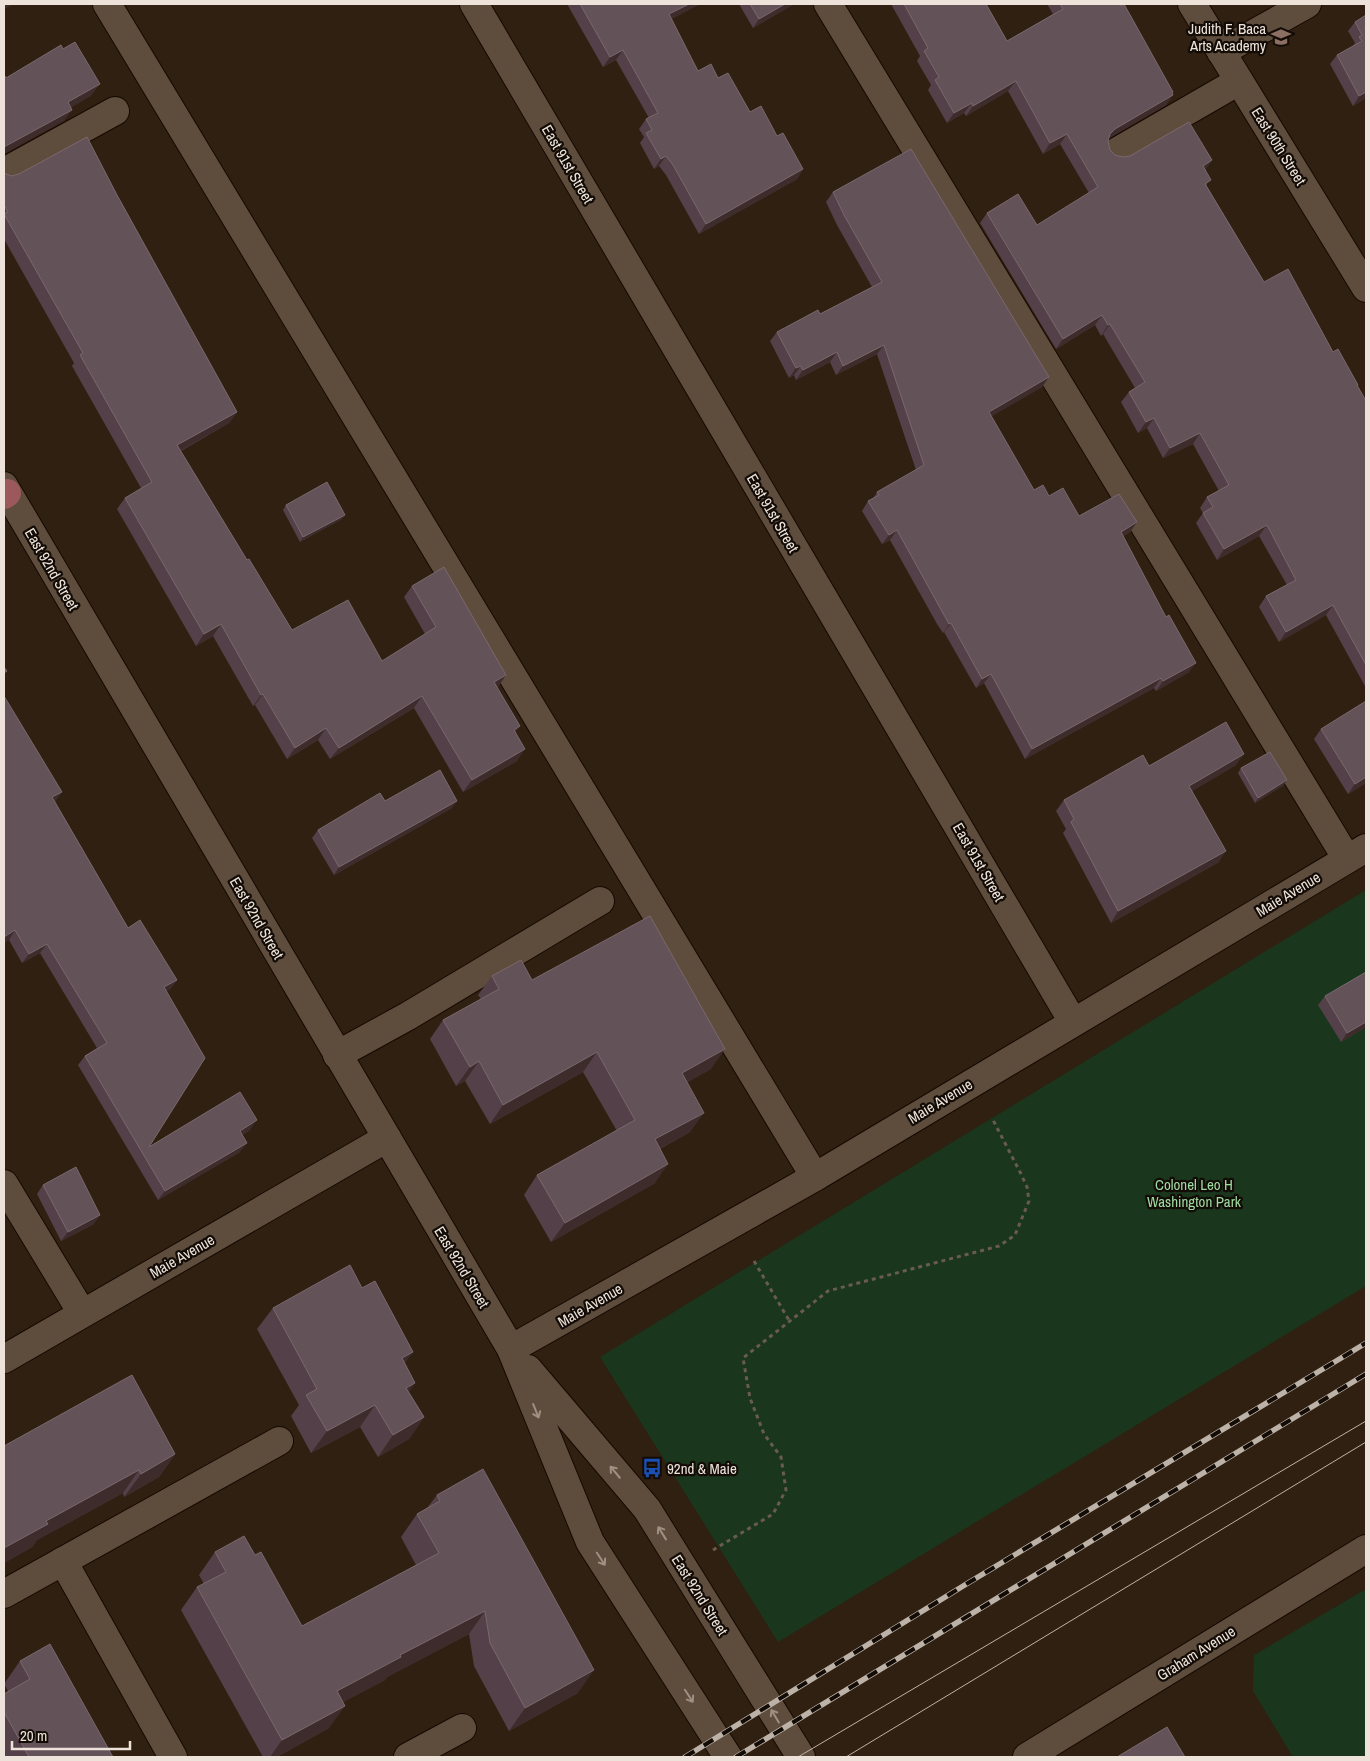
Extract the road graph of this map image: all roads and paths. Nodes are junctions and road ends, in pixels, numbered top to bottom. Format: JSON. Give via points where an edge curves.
{"nodes":[{"id":1,"x":107,"y":4,"type":"edge"},
{"id":2,"x":474,"y":4,"type":"edge"},
{"id":3,"x":828,"y":4,"type":"edge"},
{"id":4,"x":1192,"y":4,"type":"edge"},
{"id":5,"x":1307,"y":4,"type":"edge"},
{"id":6,"x":1221,"y":52,"type":"junction"},
{"id":7,"x":1238,"y":80,"type":"junction"},
{"id":8,"x":115,"y":111,"type":"dead end"},
{"id":9,"x":1116,"y":152,"type":"edge"},
{"id":10,"x":4,"y":172,"type":"edge"},
{"id":11,"x":1366,"y":288,"type":"edge"},
{"id":12,"x":5,"y":491,"type":"edge"},
{"id":13,"x":1357,"y":853,"type":"edge"},
{"id":14,"x":600,"y":901,"type":"dead end"},
{"id":15,"x":1073,"y":1022,"type":"junction"},
{"id":16,"x":337,"y":1055,"type":"junction"},
{"id":17,"x":992,"y":1118,"type":"dead end"},
{"id":18,"x":387,"y":1138,"type":"junction"},
{"id":19,"x":815,"y":1177,"type":"junction"},
{"id":20,"x":4,"y":1184,"type":"edge"},
{"id":21,"x":754,"y":1261,"type":"dead end"},
{"id":22,"x":82,"y":1313,"type":"junction"},
{"id":23,"x":790,"y":1322,"type":"junction"},
{"id":24,"x":511,"y":1349,"type":"junction"},
{"id":25,"x":4,"y":1359,"type":"edge"},
{"id":26,"x":279,"y":1441,"type":"dead end"},
{"id":27,"x":1366,"y":1549,"type":"edge"},
{"id":28,"x":712,"y":1550,"type":"dead end"},
{"id":29,"x":63,"y":1561,"type":"junction"},
{"id":30,"x":4,"y":1594,"type":"edge"},
{"id":31,"x":462,"y":1728,"type":"dead end"},
{"id":32,"x":173,"y":1757,"type":"edge"},
{"id":33,"x":408,"y":1757,"type":"edge"},
{"id":34,"x":728,"y":1757,"type":"edge"},
{"id":35,"x":801,"y":1757,"type":"edge"},
{"id":36,"x":1027,"y":1757,"type":"edge"}],
"edges":[{"from":1,"to":19,"type":"street"},
{"from":2,"to":15,"type":"street","name":"East 91st Street"},
{"from":3,"to":13,"type":"street"},
{"from":4,"to":6,"type":"street","name":"East 90th Street"},
{"from":5,"to":6,"type":"street"},
{"from":6,"to":7,"type":"street","name":"East 90th Street"},
{"from":7,"to":9,"type":"street"},
{"from":7,"to":11,"type":"street","name":"East 90th Street"},
{"from":8,"to":10,"type":"street"},
{"from":12,"to":16,"type":"street","name":"East 92nd Street"},
{"from":13,"to":15,"type":"street","name":"Maie Avenue"},
{"from":14,"to":16,"type":"street"},
{"from":15,"to":19,"type":"street","name":"Maie Avenue"},
{"from":16,"to":18,"type":"street","name":"East 92nd Street"},
{"from":17,"to":23,"type":"path","via":[[1027,1186],[1029,1201],[1016,1235],[999,1246],[828,1291]]},
{"from":18,"to":22,"type":"street","name":"Maie Avenue"},
{"from":18,"to":24,"type":"street","name":"East 92nd Street"},
{"from":19,"to":24,"type":"street","name":"Maie Avenue"},
{"from":20,"to":22,"type":"street"},
{"from":21,"to":23,"type":"path"},
{"from":22,"to":25,"type":"street","name":"Maie Avenue"},
{"from":23,"to":28,"type":"path","via":[[743,1358],[750,1398],[764,1434],[781,1458],[786,1490],[773,1514]]},
{"from":24,"to":34,"type":"street","name":"East 92nd Street","one_way":true,"via":[[590,1542]]},
{"from":35,"to":24,"type":"street","name":"East 92nd Street","one_way":true,"via":[[647,1509]]},
{"from":26,"to":29,"type":"street"},
{"from":27,"to":36,"type":"street","name":"Graham Avenue"},
{"from":29,"to":30,"type":"street"},
{"from":29,"to":32,"type":"street"},
{"from":31,"to":33,"type":"street"}]}
